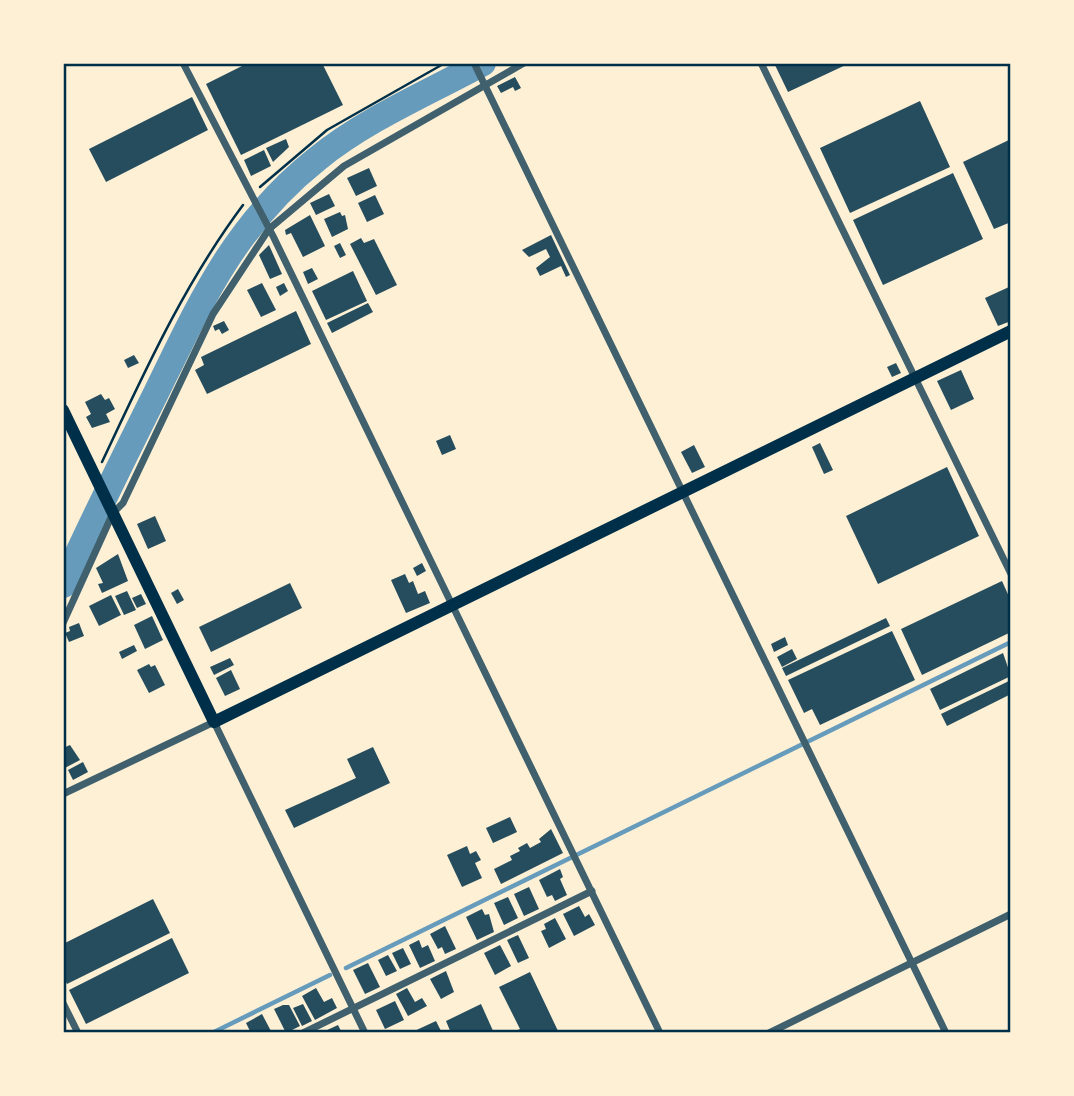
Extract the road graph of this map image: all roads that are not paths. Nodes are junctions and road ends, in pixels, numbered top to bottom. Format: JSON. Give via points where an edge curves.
{"nodes":[{"id":1,"x":183,"y":63,"type":"edge"},
{"id":2,"x":474,"y":63,"type":"edge"},
{"id":3,"x":524,"y":63,"type":"edge"},
{"id":4,"x":761,"y":63,"type":"edge"},
{"id":5,"x":484,"y":83,"type":"junction"},
{"id":6,"x":267,"y":227,"type":"junction"},
{"id":7,"x":1011,"y":331,"type":"edge"},
{"id":8,"x":915,"y":379,"type":"junction"},
{"id":9,"x":63,"y":410,"type":"edge"},
{"id":10,"x":684,"y":492,"type":"junction"},
{"id":11,"x":113,"y":513,"type":"junction"},
{"id":12,"x":1011,"y":574,"type":"edge"},
{"id":13,"x":454,"y":605,"type":"junction"},
{"id":14,"x":63,"y":623,"type":"edge"},
{"id":15,"x":214,"y":722,"type":"junction"},
{"id":16,"x":63,"y":794,"type":"edge"},
{"id":17,"x":592,"y":891,"type":"junction"},
{"id":18,"x":1011,"y":914,"type":"edge"},
{"id":19,"x":912,"y":962,"type":"junction"},
{"id":20,"x":63,"y":1003,"type":"edge"},
{"id":21,"x":353,"y":1009,"type":"junction"},
{"id":22,"x":78,"y":1033,"type":"edge"},
{"id":23,"x":303,"y":1033,"type":"edge"},
{"id":24,"x":365,"y":1033,"type":"edge"},
{"id":25,"x":660,"y":1033,"type":"edge"},
{"id":26,"x":769,"y":1033,"type":"edge"},
{"id":27,"x":946,"y":1033,"type":"edge"}],
"edges":[{"from":1,"to":6,"type":"street"},
{"from":2,"to":5,"type":"street"},
{"from":3,"to":5,"type":"street"},
{"from":4,"to":8,"type":"street"},
{"from":5,"to":6,"type":"street","via":[[344,166]]},
{"from":5,"to":10,"type":"street"},
{"from":6,"to":11,"type":"street","via":[[213,314],[123,503]]},
{"from":6,"to":13,"type":"street"},
{"from":7,"to":8,"type":"main road"},
{"from":8,"to":10,"type":"main road"},
{"from":8,"to":12,"type":"street"},
{"from":9,"to":11,"type":"main road"},
{"from":10,"to":13,"type":"main road"},
{"from":10,"to":19,"type":"street"},
{"from":11,"to":14,"type":"street"},
{"from":11,"to":15,"type":"main road"},
{"from":13,"to":15,"type":"main road"},
{"from":13,"to":17,"type":"street"},
{"from":15,"to":16,"type":"street"},
{"from":15,"to":21,"type":"street"},
{"from":17,"to":21,"type":"street"},
{"from":17,"to":25,"type":"street"},
{"from":18,"to":19,"type":"street"},
{"from":19,"to":26,"type":"street"},
{"from":19,"to":27,"type":"street"},
{"from":20,"to":22,"type":"street"},
{"from":21,"to":23,"type":"street"},
{"from":21,"to":24,"type":"street"}]}
